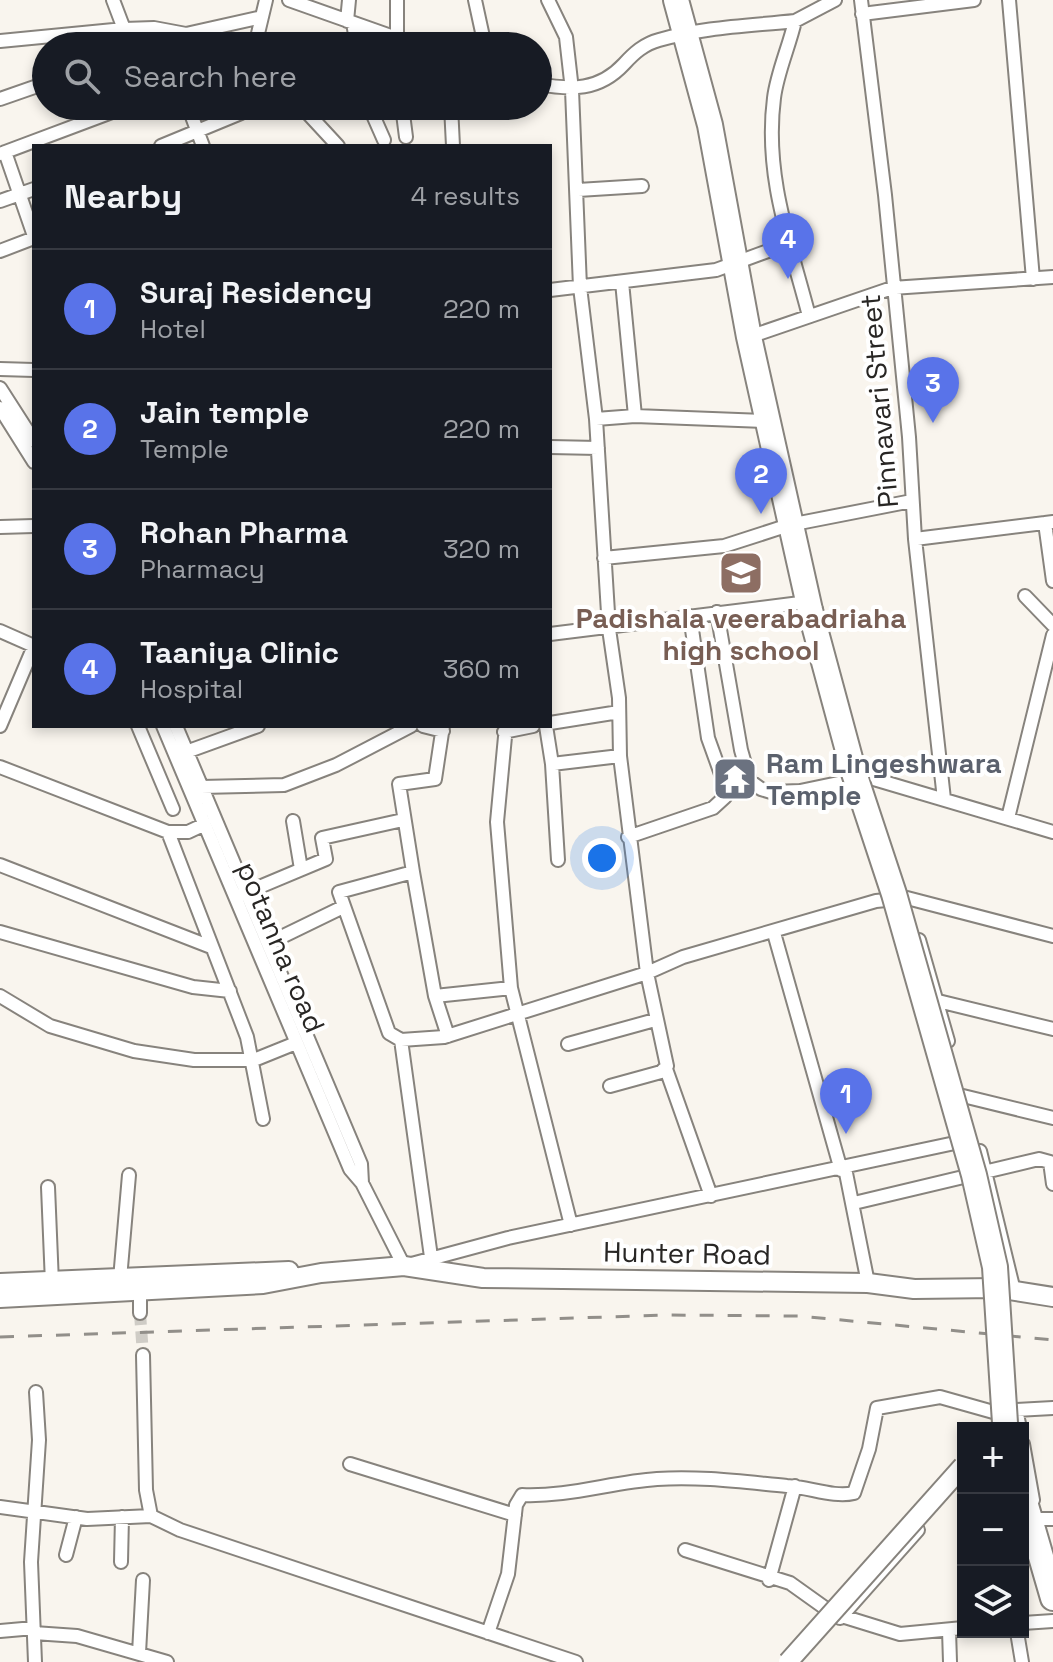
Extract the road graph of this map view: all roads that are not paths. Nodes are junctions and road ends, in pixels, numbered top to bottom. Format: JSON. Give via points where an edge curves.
{"nodes":[{"id":1,"x":113,"y":0,"type":"edge"},
{"id":2,"x":266,"y":0,"type":"edge"},
{"id":3,"x":349,"y":0,"type":"edge"},
{"id":4,"x":397,"y":0,"type":"edge"},
{"id":5,"x":475,"y":0,"type":"edge"},
{"id":6,"x":548,"y":0,"type":"edge"},
{"id":7,"x":676,"y":0,"type":"edge"},
{"id":8,"x":835,"y":0,"type":"edge"},
{"id":9,"x":861,"y":0,"type":"edge"},
{"id":10,"x":974,"y":0,"type":"edge"},
{"id":11,"x":1009,"y":0,"type":"edge"},
{"id":12,"x":294,"y":1,"type":"edge"},
{"id":13,"x":862,"y":14,"type":"junction"},
{"id":14,"x":262,"y":17,"type":"junction"},
{"id":15,"x":795,"y":21,"type":"junction"},
{"id":16,"x":350,"y":22,"type":"junction"},
{"id":17,"x":121,"y":25,"type":"junction"},
{"id":18,"x":68,"y":32,"type":"edge"},
{"id":19,"x":123,"y":32,"type":"edge"},
{"id":20,"x":175,"y":32,"type":"edge"},
{"id":21,"x":195,"y":32,"type":"edge"},
{"id":22,"x":258,"y":32,"type":"edge"},
{"id":23,"x":353,"y":32,"type":"edge"},
{"id":24,"x":376,"y":32,"type":"edge"},
{"id":25,"x":395,"y":32,"type":"edge"},
{"id":26,"x":482,"y":32,"type":"edge"},
{"id":27,"x":684,"y":35,"type":"junction"},
{"id":28,"x":32,"y":37,"type":"edge"},
{"id":29,"x":0,"y":41,"type":"edge"},
{"id":30,"x":552,"y":86,"type":"edge"},
{"id":31,"x":32,"y":88,"type":"edge"},
{"id":32,"x":572,"y":90,"type":"junction"},
{"id":33,"x":0,"y":99,"type":"edge"},
{"id":34,"x":90,"y":120,"type":"edge"},
{"id":35,"x":193,"y":120,"type":"edge"},
{"id":36,"x":226,"y":120,"type":"edge"},
{"id":37,"x":314,"y":120,"type":"edge"},
{"id":38,"x":375,"y":120,"type":"edge"},
{"id":39,"x":404,"y":120,"type":"edge"},
{"id":40,"x":452,"y":120,"type":"edge"},
{"id":41,"x":198,"y":133,"type":"junction"},
{"id":42,"x":406,"y":137,"type":"dead end"},
{"id":43,"x":384,"y":140,"type":"dead end"},
{"id":44,"x":167,"y":144,"type":"edge"},
{"id":45,"x":202,"y":144,"type":"edge"},
{"id":46,"x":336,"y":144,"type":"edge"},
{"id":47,"x":453,"y":144,"type":"edge"},
{"id":48,"x":2,"y":153,"type":"edge"},
{"id":49,"x":642,"y":186,"type":"dead end"},
{"id":50,"x":32,"y":190,"type":"edge"},
{"id":51,"x":578,"y":190,"type":"junction"},
{"id":52,"x":19,"y":194,"type":"junction"},
{"id":53,"x":0,"y":201,"type":"edge"},
{"id":54,"x":32,"y":231,"type":"edge"},
{"id":55,"x":32,"y":238,"type":"edge"},
{"id":56,"x":790,"y":243,"type":"junction"},
{"id":57,"x":0,"y":251,"type":"edge"},
{"id":58,"x":735,"y":265,"type":"junction"},
{"id":59,"x":1053,"y":277,"type":"edge"},
{"id":60,"x":1033,"y":279,"type":"junction"},
{"id":61,"x":622,"y":282,"type":"junction"},
{"id":62,"x":580,"y":287,"type":"junction"},
{"id":63,"x":892,"y":288,"type":"junction"},
{"id":64,"x":552,"y":290,"type":"edge"},
{"id":65,"x":809,"y":316,"type":"junction"},
{"id":66,"x":749,"y":337,"type":"junction"},
{"id":67,"x":0,"y":369,"type":"edge"},
{"id":68,"x":32,"y":370,"type":"edge"},
{"id":69,"x":0,"y":388,"type":"edge"},
{"id":70,"x":0,"y":408,"type":"edge"},
{"id":71,"x":635,"y":416,"type":"junction"},
{"id":72,"x":596,"y":419,"type":"junction"},
{"id":73,"x":767,"y":421,"type":"junction"},
{"id":74,"x":32,"y":438,"type":"edge"},
{"id":75,"x":552,"y":447,"type":"edge"},
{"id":76,"x":598,"y":448,"type":"junction"},
{"id":77,"x":32,"y":459,"type":"edge"},
{"id":78,"x":912,"y":501,"type":"junction"},
{"id":79,"x":1049,"y":523,"type":"edge"},
{"id":80,"x":789,"y":525,"type":"junction"},
{"id":81,"x":32,"y":526,"type":"edge"},
{"id":82,"x":0,"y":527,"type":"edge"},
{"id":83,"x":915,"y":539,"type":"junction"},
{"id":84,"x":604,"y":558,"type":"junction"},
{"id":85,"x":1053,"y":581,"type":"edge"},
{"id":86,"x":1025,"y":596,"type":"dead end"},
{"id":87,"x":809,"y":606,"type":"junction"},
{"id":88,"x":717,"y":612,"type":"junction"},
{"id":89,"x":690,"y":616,"type":"junction"},
{"id":90,"x":1053,"y":625,"type":"edge"},
{"id":91,"x":609,"y":629,"type":"junction"},
{"id":92,"x":0,"y":631,"type":"edge"},
{"id":93,"x":552,"y":634,"type":"edge"},
{"id":94,"x":1053,"y":635,"type":"edge"},
{"id":95,"x":32,"y":645,"type":"edge"},
{"id":96,"x":32,"y":651,"type":"edge"},
{"id":97,"x":619,"y":712,"type":"junction"},
{"id":98,"x":552,"y":723,"type":"edge"},
{"id":99,"x":0,"y":726,"type":"edge"},
{"id":100,"x":139,"y":728,"type":"edge"},
{"id":101,"x":164,"y":728,"type":"edge"},
{"id":102,"x":177,"y":728,"type":"edge"},
{"id":103,"x":407,"y":728,"type":"edge"},
{"id":104,"x":548,"y":728,"type":"edge"},
{"id":105,"x":443,"y":729,"type":"edge"},
{"id":106,"x":505,"y":729,"type":"edge"},
{"id":107,"x":241,"y":730,"type":"edge"},
{"id":108,"x":186,"y":752,"type":"junction"},
{"id":109,"x":620,"y":756,"type":"junction"},
{"id":110,"x":552,"y":764,"type":"junction"},
{"id":111,"x":0,"y":767,"type":"edge"},
{"id":112,"x":867,"y":777,"type":"junction"},
{"id":113,"x":201,"y":787,"type":"junction"},
{"id":114,"x":944,"y":799,"type":"junction"},
{"id":115,"x":173,"y":809,"type":"dead end"},
{"id":116,"x":1008,"y":818,"type":"junction"},
{"id":117,"x":403,"y":820,"type":"junction"},
{"id":118,"x":293,"y":821,"type":"dead end"},
{"id":119,"x":196,"y":829,"type":"junction"},
{"id":120,"x":168,"y":832,"type":"junction"},
{"id":121,"x":1053,"y":832,"type":"edge"},
{"id":122,"x":628,"y":837,"type":"junction"},
{"id":123,"x":558,"y":860,"type":"dead end"},
{"id":124,"x":0,"y":865,"type":"edge"},
{"id":125,"x":301,"y":869,"type":"junction"},
{"id":126,"x":413,"y":872,"type":"junction"},
{"id":127,"x":239,"y":895,"type":"junction"},
{"id":128,"x":907,"y":898,"type":"junction"},
{"id":129,"x":343,"y":907,"type":"junction"},
{"id":130,"x":0,"y":932,"type":"edge"},
{"id":131,"x":774,"y":933,"type":"junction"},
{"id":132,"x":1053,"y":936,"type":"edge"},
{"id":133,"x":269,"y":943,"type":"junction"},
{"id":134,"x":211,"y":947,"type":"junction"},
{"id":135,"x":647,"y":973,"type":"junction"},
{"id":136,"x":511,"y":988,"type":"junction"},
{"id":137,"x":230,"y":991,"type":"junction"},
{"id":138,"x":0,"y":996,"type":"edge"},
{"id":139,"x":435,"y":996,"type":"junction"},
{"id":140,"x":938,"y":1001,"type":"junction"},
{"id":141,"x":515,"y":1013,"type":"junction"},
{"id":142,"x":655,"y":1020,"type":"junction"},
{"id":143,"x":1053,"y":1029,"type":"edge"},
{"id":144,"x":448,"y":1036,"type":"junction"},
{"id":145,"x":401,"y":1040,"type":"junction"},
{"id":146,"x":568,"y":1044,"type":"dead end"},
{"id":147,"x":289,"y":1047,"type":"junction"},
{"id":148,"x":254,"y":1060,"type":"junction"},
{"id":149,"x":666,"y":1069,"type":"junction"},
{"id":150,"x":610,"y":1086,"type":"dead end"},
{"id":151,"x":963,"y":1096,"type":"junction"},
{"id":152,"x":1053,"y":1118,"type":"edge"},
{"id":153,"x":263,"y":1119,"type":"dead end"},
{"id":154,"x":976,"y":1138,"type":"junction"},
{"id":155,"x":843,"y":1169,"type":"junction"},
{"id":156,"x":986,"y":1172,"type":"junction"},
{"id":157,"x":129,"y":1175,"type":"dead end"},
{"id":158,"x":1052,"y":1178,"type":"edge"},
{"id":159,"x":362,"y":1183,"type":"junction"},
{"id":160,"x":1053,"y":1184,"type":"edge"},
{"id":161,"x":48,"y":1187,"type":"dead end"},
{"id":162,"x":711,"y":1196,"type":"junction"},
{"id":163,"x":854,"y":1203,"type":"junction"},
{"id":164,"x":571,"y":1225,"type":"junction"},
{"id":165,"x":431,"y":1257,"type":"junction"},
{"id":166,"x":399,"y":1266,"type":"junction"},
{"id":167,"x":321,"y":1273,"type":"junction"},
{"id":168,"x":120,"y":1279,"type":"junction"},
{"id":169,"x":0,"y":1283,"type":"edge"},
{"id":170,"x":52,"y":1283,"type":"junction"},
{"id":171,"x":868,"y":1283,"type":"junction"},
{"id":172,"x":1014,"y":1291,"type":"junction"},
{"id":173,"x":140,"y":1293,"type":"junction"},
{"id":174,"x":1053,"y":1297,"type":"edge"},
{"id":175,"x":0,"y":1298,"type":"edge"},
{"id":176,"x":140,"y":1313,"type":"tunnel mouth"},
{"id":177,"x":143,"y":1355,"type":"tunnel mouth"},
{"id":178,"x":36,"y":1392,"type":"dead end"},
{"id":179,"x":1053,"y":1408,"type":"edge"},
{"id":180,"x":1011,"y":1419,"type":"edge"},
{"id":181,"x":350,"y":1464,"type":"dead end"},
{"id":182,"x":957,"y":1473,"type":"edge"},
{"id":183,"x":1029,"y":1480,"type":"edge"},
{"id":184,"x":795,"y":1486,"type":"junction"},
{"id":185,"x":957,"y":1486,"type":"edge"},
{"id":186,"x":0,"y":1507,"type":"edge"},
{"id":187,"x":33,"y":1512,"type":"junction"},
{"id":188,"x":515,"y":1515,"type":"junction"},
{"id":189,"x":151,"y":1516,"type":"junction"},
{"id":190,"x":1029,"y":1516,"type":"edge"},
{"id":191,"x":76,"y":1517,"type":"junction"},
{"id":192,"x":122,"y":1517,"type":"junction"},
{"id":193,"x":1036,"y":1519,"type":"junction"},
{"id":194,"x":1053,"y":1519,"type":"edge"},
{"id":195,"x":685,"y":1550,"type":"dead end"},
{"id":196,"x":66,"y":1555,"type":"dead end"},
{"id":197,"x":121,"y":1562,"type":"dead end"},
{"id":198,"x":143,"y":1580,"type":"dead end"},
{"id":199,"x":769,"y":1580,"type":"junction"},
{"id":200,"x":1053,"y":1581,"type":"edge"},
{"id":201,"x":1053,"y":1598,"type":"edge"},
{"id":202,"x":842,"y":1616,"type":"junction"},
{"id":203,"x":1053,"y":1621,"type":"edge"},
{"id":204,"x":1029,"y":1623,"type":"edge"},
{"id":205,"x":957,"y":1629,"type":"edge"},
{"id":206,"x":949,"y":1630,"type":"junction"},
{"id":207,"x":0,"y":1631,"type":"edge"},
{"id":208,"x":34,"y":1631,"type":"junction"},
{"id":209,"x":488,"y":1633,"type":"junction"},
{"id":210,"x":1018,"y":1638,"type":"edge"},
{"id":211,"x":139,"y":1653,"type":"junction"},
{"id":212,"x":35,"y":1662,"type":"edge"},
{"id":213,"x":167,"y":1662,"type":"edge"},
{"id":214,"x":576,"y":1662,"type":"edge"},
{"id":215,"x":788,"y":1662,"type":"edge"},
{"id":216,"x":800,"y":1662,"type":"edge"},
{"id":217,"x":950,"y":1662,"type":"edge"},
{"id":218,"x":1022,"y":1662,"type":"edge"}],
"edges":[{"from":1,"to":17,"type":"street"},
{"from":2,"to":14,"type":"street"},
{"from":3,"to":16,"type":"street"},
{"from":4,"to":25,"type":"street"},
{"from":5,"to":26,"type":"street"},
{"from":6,"to":32,"type":"street","via":[[566,37]]},
{"from":7,"to":27,"type":"highway"},
{"from":8,"to":15,"type":"street"},
{"from":9,"to":13,"type":"street","name":"Pinnavari Street"},
{"from":10,"to":13,"type":"street"},
{"from":11,"to":60,"type":"street"},
{"from":12,"to":16,"type":"street"},
{"from":13,"to":63,"type":"street","name":"Pinnavari Street"},
{"from":14,"to":21,"type":"street"},
{"from":14,"to":22,"type":"street"},
{"from":15,"to":27,"type":"street","via":[[718,26]]},
{"from":15,"to":56,"type":"street","via":[[774,95],[770,152]]},
{"from":16,"to":23,"type":"street"},
{"from":16,"to":24,"type":"street"},
{"from":17,"to":18,"type":"street"},
{"from":17,"to":19,"type":"street"},
{"from":17,"to":20,"type":"street"},
{"from":27,"to":32,"type":"street","via":[[657,40],[634,52],[603,82]]},
{"from":27,"to":58,"type":"highway","via":[[710,125]]},
{"from":28,"to":29,"type":"street"},
{"from":30,"to":32,"type":"street"},
{"from":31,"to":33,"type":"street"},
{"from":32,"to":51,"type":"street"},
{"from":34,"to":48,"type":"street"},
{"from":35,"to":41,"type":"street"},
{"from":36,"to":41,"type":"street"},
{"from":37,"to":46,"type":"street"},
{"from":38,"to":43,"type":"street"},
{"from":39,"to":42,"type":"street"},
{"from":40,"to":47,"type":"street"},
{"from":41,"to":44,"type":"street"},
{"from":41,"to":45,"type":"street"},
{"from":48,"to":52,"type":"street"},
{"from":49,"to":51,"type":"street"},
{"from":50,"to":52,"type":"street"},
{"from":51,"to":62,"type":"street"},
{"from":52,"to":53,"type":"street"},
{"from":52,"to":54,"type":"street"},
{"from":55,"to":57,"type":"street"},
{"from":56,"to":58,"type":"street"},
{"from":56,"to":65,"type":"street"},
{"from":58,"to":61,"type":"street"},
{"from":58,"to":66,"type":"highway"},
{"from":59,"to":60,"type":"street"},
{"from":60,"to":63,"type":"street"},
{"from":61,"to":62,"type":"street"},
{"from":61,"to":71,"type":"street"},
{"from":62,"to":64,"type":"street"},
{"from":62,"to":72,"type":"street"},
{"from":63,"to":65,"type":"street"},
{"from":63,"to":78,"type":"street","name":"Pinnavari Street"},
{"from":65,"to":66,"type":"street"},
{"from":66,"to":73,"type":"highway"},
{"from":67,"to":68,"type":"street"},
{"from":69,"to":74,"type":"street"},
{"from":70,"to":77,"type":"street"},
{"from":71,"to":72,"type":"street"},
{"from":71,"to":73,"type":"street"},
{"from":72,"to":76,"type":"street"},
{"from":73,"to":80,"type":"highway"},
{"from":75,"to":76,"type":"street"},
{"from":76,"to":84,"type":"street"},
{"from":78,"to":80,"type":"street"},
{"from":78,"to":83,"type":"street","name":"Pinnavari Street"},
{"from":79,"to":83,"type":"street"},
{"from":79,"to":85,"type":"street"},
{"from":80,"to":84,"type":"street","via":[[724,546]]},
{"from":80,"to":87,"type":"highway"},
{"from":81,"to":82,"type":"street"},
{"from":83,"to":114,"type":"street","name":"Pinnavari Street"},
{"from":84,"to":91,"type":"street"},
{"from":86,"to":90,"type":"street"},
{"from":87,"to":88,"type":"street"},
{"from":87,"to":180,"type":"highway","bridge":true,"via":[[974,1175],[995,1267]]},
{"from":88,"to":89,"type":"street"},
{"from":88,"to":112,"type":"street","via":[[750,781],[771,792]]},
{"from":89,"to":91,"type":"street"},
{"from":89,"to":122,"type":"street","via":[[708,738],[725,797],[713,808]]},
{"from":91,"to":93,"type":"street"},
{"from":91,"to":97,"type":"street"},
{"from":92,"to":95,"type":"street"},
{"from":94,"to":116,"type":"street"},
{"from":96,"to":99,"type":"street"},
{"from":97,"to":98,"type":"street"},
{"from":97,"to":109,"type":"street"},
{"from":100,"to":115,"type":"street"},
{"from":101,"to":119,"type":"street","name":"potanna road"},
{"from":102,"to":108,"type":"street","name":"potanna road"},
{"from":103,"to":113,"type":"street","via":[[284,785]]},
{"from":104,"to":110,"type":"street"},
{"from":105,"to":117,"type":"street","via":[[435,779],[399,784]]},
{"from":106,"to":136,"type":"street","via":[[497,822]]},
{"from":107,"to":108,"type":"street"},
{"from":108,"to":113,"type":"street","name":"potanna road"},
{"from":109,"to":110,"type":"street"},
{"from":109,"to":122,"type":"street"},
{"from":110,"to":123,"type":"street"},
{"from":111,"to":120,"type":"street"},
{"from":112,"to":114,"type":"street"},
{"from":112,"to":128,"type":"street"},
{"from":113,"to":127,"type":"street","name":"potanna road"},
{"from":114,"to":116,"type":"street"},
{"from":116,"to":121,"type":"street"},
{"from":117,"to":125,"type":"street","via":[[322,838],[326,859]]},
{"from":117,"to":126,"type":"street"},
{"from":118,"to":125,"type":"street"},
{"from":119,"to":120,"type":"street"},
{"from":119,"to":127,"type":"street","name":"potanna road"},
{"from":120,"to":134,"type":"street"},
{"from":122,"to":135,"type":"street"},
{"from":124,"to":134,"type":"street"},
{"from":125,"to":127,"type":"street"},
{"from":126,"to":129,"type":"street","via":[[339,892]]},
{"from":126,"to":139,"type":"street"},
{"from":127,"to":133,"type":"street","name":"potanna road"},
{"from":127,"to":147,"type":"street","name":"potanna road"},
{"from":128,"to":131,"type":"street","via":[[876,901]]},
{"from":128,"to":132,"type":"street"},
{"from":128,"to":140,"type":"street"},
{"from":129,"to":133,"type":"street"},
{"from":129,"to":145,"type":"street","via":[[389,1033]]},
{"from":130,"to":137,"type":"street","via":[[193,987]]},
{"from":131,"to":135,"type":"street","via":[[683,957]]},
{"from":131,"to":155,"type":"street"},
{"from":133,"to":159,"type":"street","name":"potanna road","via":[[361,1164]]},
{"from":134,"to":137,"type":"street"},
{"from":135,"to":141,"type":"street"},
{"from":135,"to":142,"type":"street"},
{"from":136,"to":139,"type":"street"},
{"from":136,"to":141,"type":"street"},
{"from":137,"to":148,"type":"street"},
{"from":138,"to":148,"type":"street","via":[[50,1026],[134,1051],[194,1060]]},
{"from":139,"to":144,"type":"street"},
{"from":140,"to":143,"type":"street"},
{"from":140,"to":151,"type":"street"},
{"from":141,"to":144,"type":"street"},
{"from":141,"to":164,"type":"street"},
{"from":142,"to":146,"type":"street"},
{"from":142,"to":149,"type":"street"},
{"from":144,"to":145,"type":"street"},
{"from":145,"to":165,"type":"street"},
{"from":147,"to":148,"type":"street"},
{"from":147,"to":159,"type":"street","name":"potanna road"},
{"from":148,"to":153,"type":"street"},
{"from":149,"to":150,"type":"street"},
{"from":149,"to":162,"type":"street"},
{"from":151,"to":152,"type":"street"},
{"from":151,"to":154,"type":"street"},
{"from":154,"to":155,"type":"street"},
{"from":154,"to":156,"type":"street"},
{"from":155,"to":162,"type":"street"},
{"from":155,"to":163,"type":"street"},
{"from":156,"to":158,"type":"street","via":[[1044,1159],[1050,1162]]},
{"from":156,"to":163,"type":"street"},
{"from":156,"to":172,"type":"street"},
{"from":157,"to":168,"type":"street"},
{"from":158,"to":160,"type":"street"},
{"from":159,"to":166,"type":"street","name":"potanna road"},
{"from":161,"to":170,"type":"street"},
{"from":162,"to":164,"type":"street"},
{"from":163,"to":171,"type":"street"},
{"from":164,"to":165,"type":"street"},
{"from":165,"to":166,"type":"street"},
{"from":166,"to":167,"type":"street","name":"Hunter Road"},
{"from":166,"to":171,"type":"street","name":"Hunter Road","via":[[483,1278]]},
{"from":167,"to":168,"type":"street","name":"Hunter Road","via":[[264,1270]]},
{"from":167,"to":173,"type":"street","name":"Hunter Road","via":[[263,1284]]},
{"from":168,"to":170,"type":"street","name":"Hunter Road"},
{"from":169,"to":170,"type":"street","name":"Hunter Road"},
{"from":171,"to":172,"type":"street","name":"Hunter Road"},
{"from":172,"to":174,"type":"street","name":"Hunter Road"},
{"from":173,"to":175,"type":"street","name":"Hunter Road"},
{"from":173,"to":176,"type":"street"},
{"from":177,"to":189,"type":"street"},
{"from":178,"to":187,"type":"street","via":[[39,1440]]},
{"from":179,"to":180,"type":"street"},
{"from":180,"to":184,"type":"street","via":[[940,1397],[877,1408],[854,1493]]},
{"from":181,"to":188,"type":"street"},
{"from":182,"to":215,"type":"street","bridge":true},
{"from":183,"to":193,"type":"street"},
{"from":184,"to":188,"type":"street","via":[[656,1479],[522,1495]]},
{"from":184,"to":199,"type":"street"},
{"from":185,"to":202,"type":"street"},
{"from":186,"to":187,"type":"street"},
{"from":187,"to":191,"type":"street"},
{"from":187,"to":208,"type":"street"},
{"from":188,"to":209,"type":"street","via":[[508,1574]]},
{"from":189,"to":192,"type":"street"},
{"from":189,"to":209,"type":"street"},
{"from":190,"to":201,"type":"highway"},
{"from":191,"to":192,"type":"street"},
{"from":191,"to":196,"type":"street"},
{"from":192,"to":197,"type":"street"},
{"from":193,"to":194,"type":"street"},
{"from":193,"to":200,"type":"street"},
{"from":195,"to":199,"type":"street"},
{"from":198,"to":211,"type":"street"},
{"from":199,"to":202,"type":"street","via":[[790,1583]]},
{"from":202,"to":206,"type":"street","via":[[900,1634]]},
{"from":202,"to":216,"type":"street"},
{"from":203,"to":204,"type":"street"},
{"from":205,"to":206,"type":"street"},
{"from":206,"to":217,"type":"street"},
{"from":207,"to":208,"type":"street"},
{"from":208,"to":211,"type":"street"},
{"from":208,"to":212,"type":"street"},
{"from":209,"to":214,"type":"street"},
{"from":210,"to":218,"type":"street"},
{"from":211,"to":213,"type":"street"}]}
